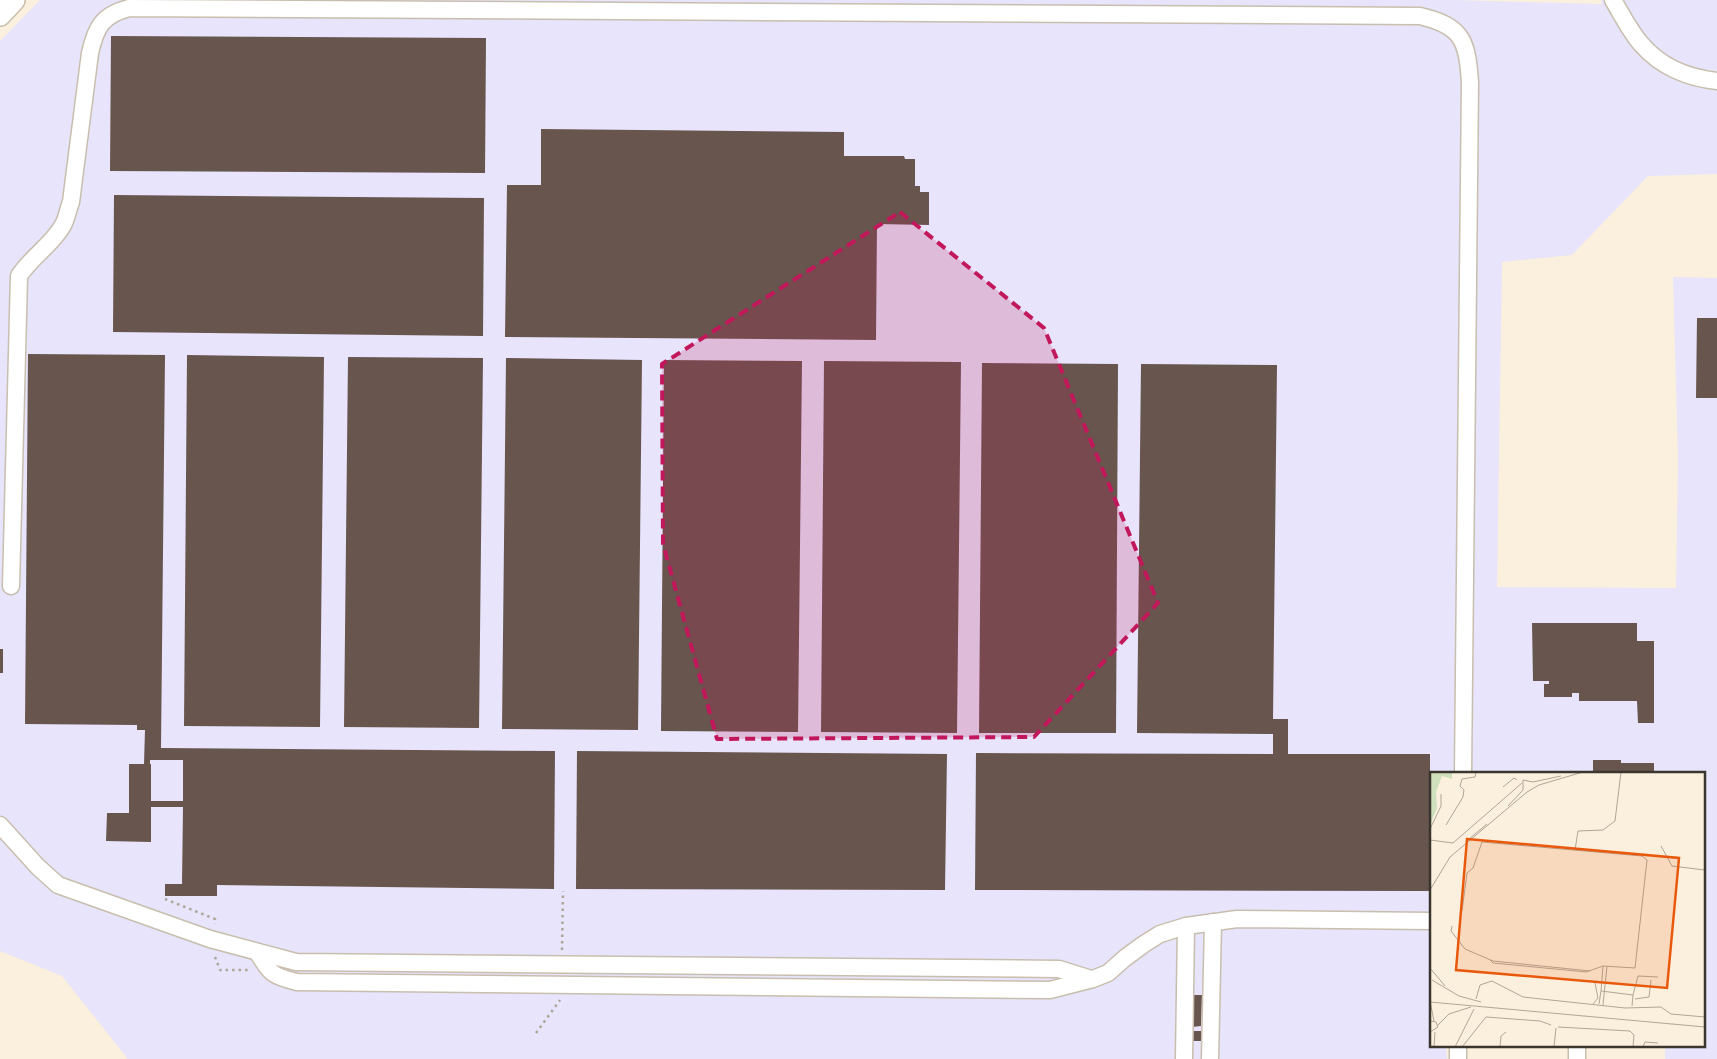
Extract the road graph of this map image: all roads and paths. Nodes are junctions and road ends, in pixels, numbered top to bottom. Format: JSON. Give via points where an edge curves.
{"nodes":[{"id":1,"x":14,"y":0,"type":"edge"},
{"id":2,"x":1613,"y":0,"type":"edge"},
{"id":3,"x":877,"y":6,"type":"edge"},
{"id":4,"x":0,"y":15,"type":"edge"},
{"id":5,"x":1717,"y":81,"type":"edge"},
{"id":6,"x":11,"y":586,"type":"dead end"},
{"id":7,"x":1463,"y":772,"type":"edge"},
{"id":8,"x":0,"y":825,"type":"edge"},
{"id":9,"x":1430,"y":921,"type":"edge"},
{"id":10,"x":1213,"y":922,"type":"junction"},
{"id":11,"x":1186,"y":926,"type":"junction"},
{"id":12,"x":1458,"y":1046,"type":"edge"},
{"id":13,"x":1577,"y":1046,"type":"edge"},
{"id":14,"x":1184,"y":1059,"type":"edge"},
{"id":15,"x":1210,"y":1059,"type":"edge"},
{"id":16,"x":1458,"y":1059,"type":"edge"},
{"id":17,"x":1577,"y":1059,"type":"edge"}],
"edges":[{"from":1,"to":4,"type":"main road"},
{"from":2,"to":5,"type":"street","via":[[1642,46],[1670,68],[1700,79]]},
{"from":3,"to":6,"type":"street","via":[[129,8],[116,11],[101,22],[94,35],[71,202],[63,225],[19,276]]},
{"from":3,"to":7,"type":"street","via":[[1420,16],[1438,20],[1452,28],[1462,40],[1468,56],[1470,82]]},
{"from":8,"to":11,"type":"street","via":[[58,885],[210,939],[306,963],[1058,969],[1093,979],[1108,973],[1160,934]]},
{"from":9,"to":10,"type":"street","via":[[1237,919]]},
{"from":10,"to":11,"type":"street"},
{"from":10,"to":15,"type":"street"},
{"from":11,"to":14,"type":"street"},
{"from":12,"to":16,"type":"street"},
{"from":13,"to":17,"type":"street"}]}
